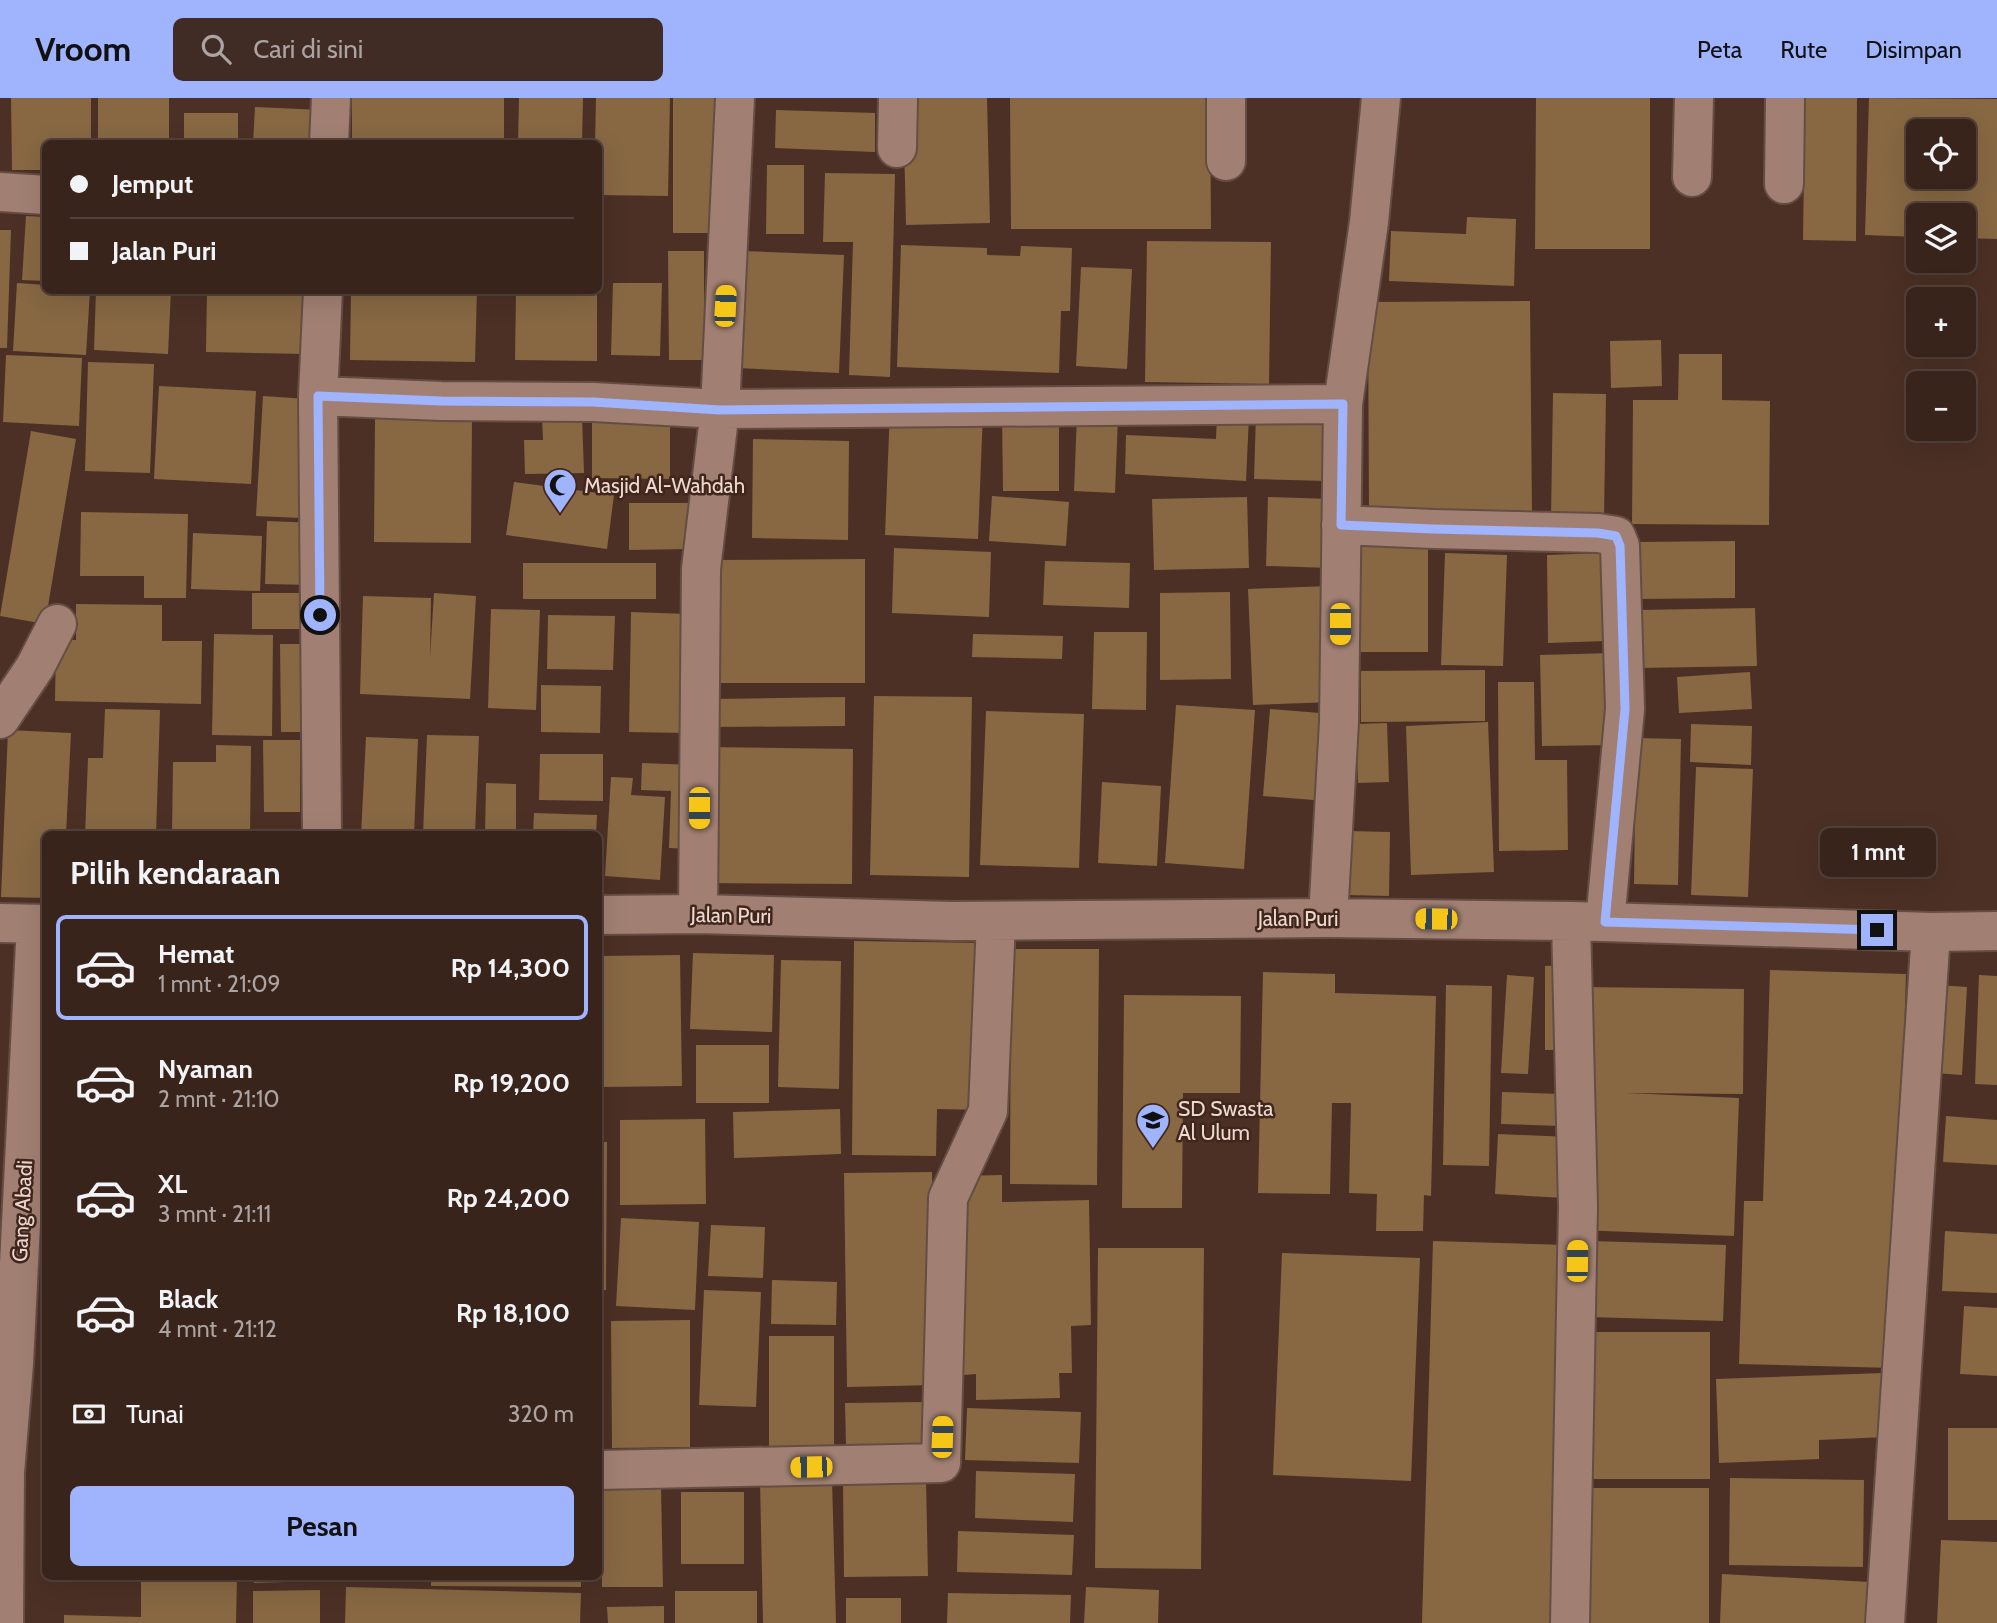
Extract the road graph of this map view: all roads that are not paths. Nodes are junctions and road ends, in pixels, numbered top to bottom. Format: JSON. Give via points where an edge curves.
{"nodes":[{"id":1,"x":331,"y":98,"type":"edge"},
{"id":2,"x":735,"y":98,"type":"edge"},
{"id":3,"x":898,"y":98,"type":"edge"},
{"id":4,"x":1226,"y":98,"type":"edge"},
{"id":5,"x":1381,"y":98,"type":"edge"},
{"id":6,"x":1694,"y":98,"type":"edge"},
{"id":7,"x":1785,"y":98,"type":"edge"},
{"id":8,"x":329,"y":140,"type":"edge"},
{"id":9,"x":897,"y":148,"type":"dead end"},
{"id":10,"x":1226,"y":161,"type":"dead end"},
{"id":11,"x":1692,"y":177,"type":"dead end"},
{"id":12,"x":1784,"y":184,"type":"dead end"},
{"id":13,"x":0,"y":192,"type":"edge"},
{"id":14,"x":42,"y":195,"type":"edge"},
{"id":15,"x":323,"y":294,"type":"edge"},
{"id":16,"x":318,"y":396,"type":"junction"},
{"id":17,"x":1343,"y":404,"type":"junction"},
{"id":18,"x":720,"y":410,"type":"junction"},
{"id":19,"x":1341,"y":525,"type":"junction"},
{"id":20,"x":57,"y":624,"type":"dead end"},
{"id":21,"x":0,"y":719,"type":"edge"},
{"id":22,"x":322,"y":831,"type":"edge"},
{"id":23,"x":698,"y":914,"type":"junction"},
{"id":24,"x":602,"y":915,"type":"edge"},
{"id":25,"x":1328,"y":918,"type":"junction"},
{"id":26,"x":996,"y":921,"type":"junction"},
{"id":27,"x":1588,"y":921,"type":"junction"},
{"id":28,"x":27,"y":924,"type":"edge"},
{"id":29,"x":1997,"y":931,"type":"edge"},
{"id":30,"x":1931,"y":932,"type":"junction"},
{"id":31,"x":602,"y":1470,"type":"edge"},
{"id":32,"x":3,"y":1473,"type":"edge"},
{"id":33,"x":4,"y":1623,"type":"edge"},
{"id":34,"x":1570,"y":1623,"type":"edge"},
{"id":35,"x":1885,"y":1623,"type":"edge"}],
"edges":[{"from":1,"to":8,"type":"street"},
{"from":2,"to":18,"type":"street"},
{"from":3,"to":9,"type":"street"},
{"from":4,"to":10,"type":"street"},
{"from":5,"to":17,"type":"street"},
{"from":6,"to":11,"type":"street"},
{"from":7,"to":12,"type":"street"},
{"from":13,"to":14,"type":"street"},
{"from":15,"to":16,"type":"street"},
{"from":16,"to":18,"type":"street","via":[[593,402]]},
{"from":16,"to":22,"type":"street"},
{"from":17,"to":18,"type":"street"},
{"from":17,"to":19,"type":"street"},
{"from":18,"to":23,"type":"street","via":[[701,569]]},
{"from":19,"to":25,"type":"street","via":[[1339,722]]},
{"from":19,"to":27,"type":"street","via":[[1616,536],[1625,709]]},
{"from":20,"to":21,"type":"street"},
{"from":23,"to":24,"type":"street","name":"Jalan Puri"},
{"from":23,"to":26,"type":"street","name":"Jalan Puri"},
{"from":25,"to":26,"type":"street","name":"Jalan Puri"},
{"from":25,"to":27,"type":"street","name":"Jalan Puri"},
{"from":26,"to":31,"type":"street","via":[[988,1111],[948,1198],[941,1463]]},
{"from":27,"to":30,"type":"street","name":"Jalan Puri"},
{"from":27,"to":34,"type":"street"},
{"from":28,"to":32,"type":"street","name":"Gang Abadi","via":[[15,1364]]},
{"from":29,"to":30,"type":"street","name":"Jalan Puri"},
{"from":30,"to":35,"type":"street"},
{"from":32,"to":33,"type":"street","name":"Gang Abadi"}]}
